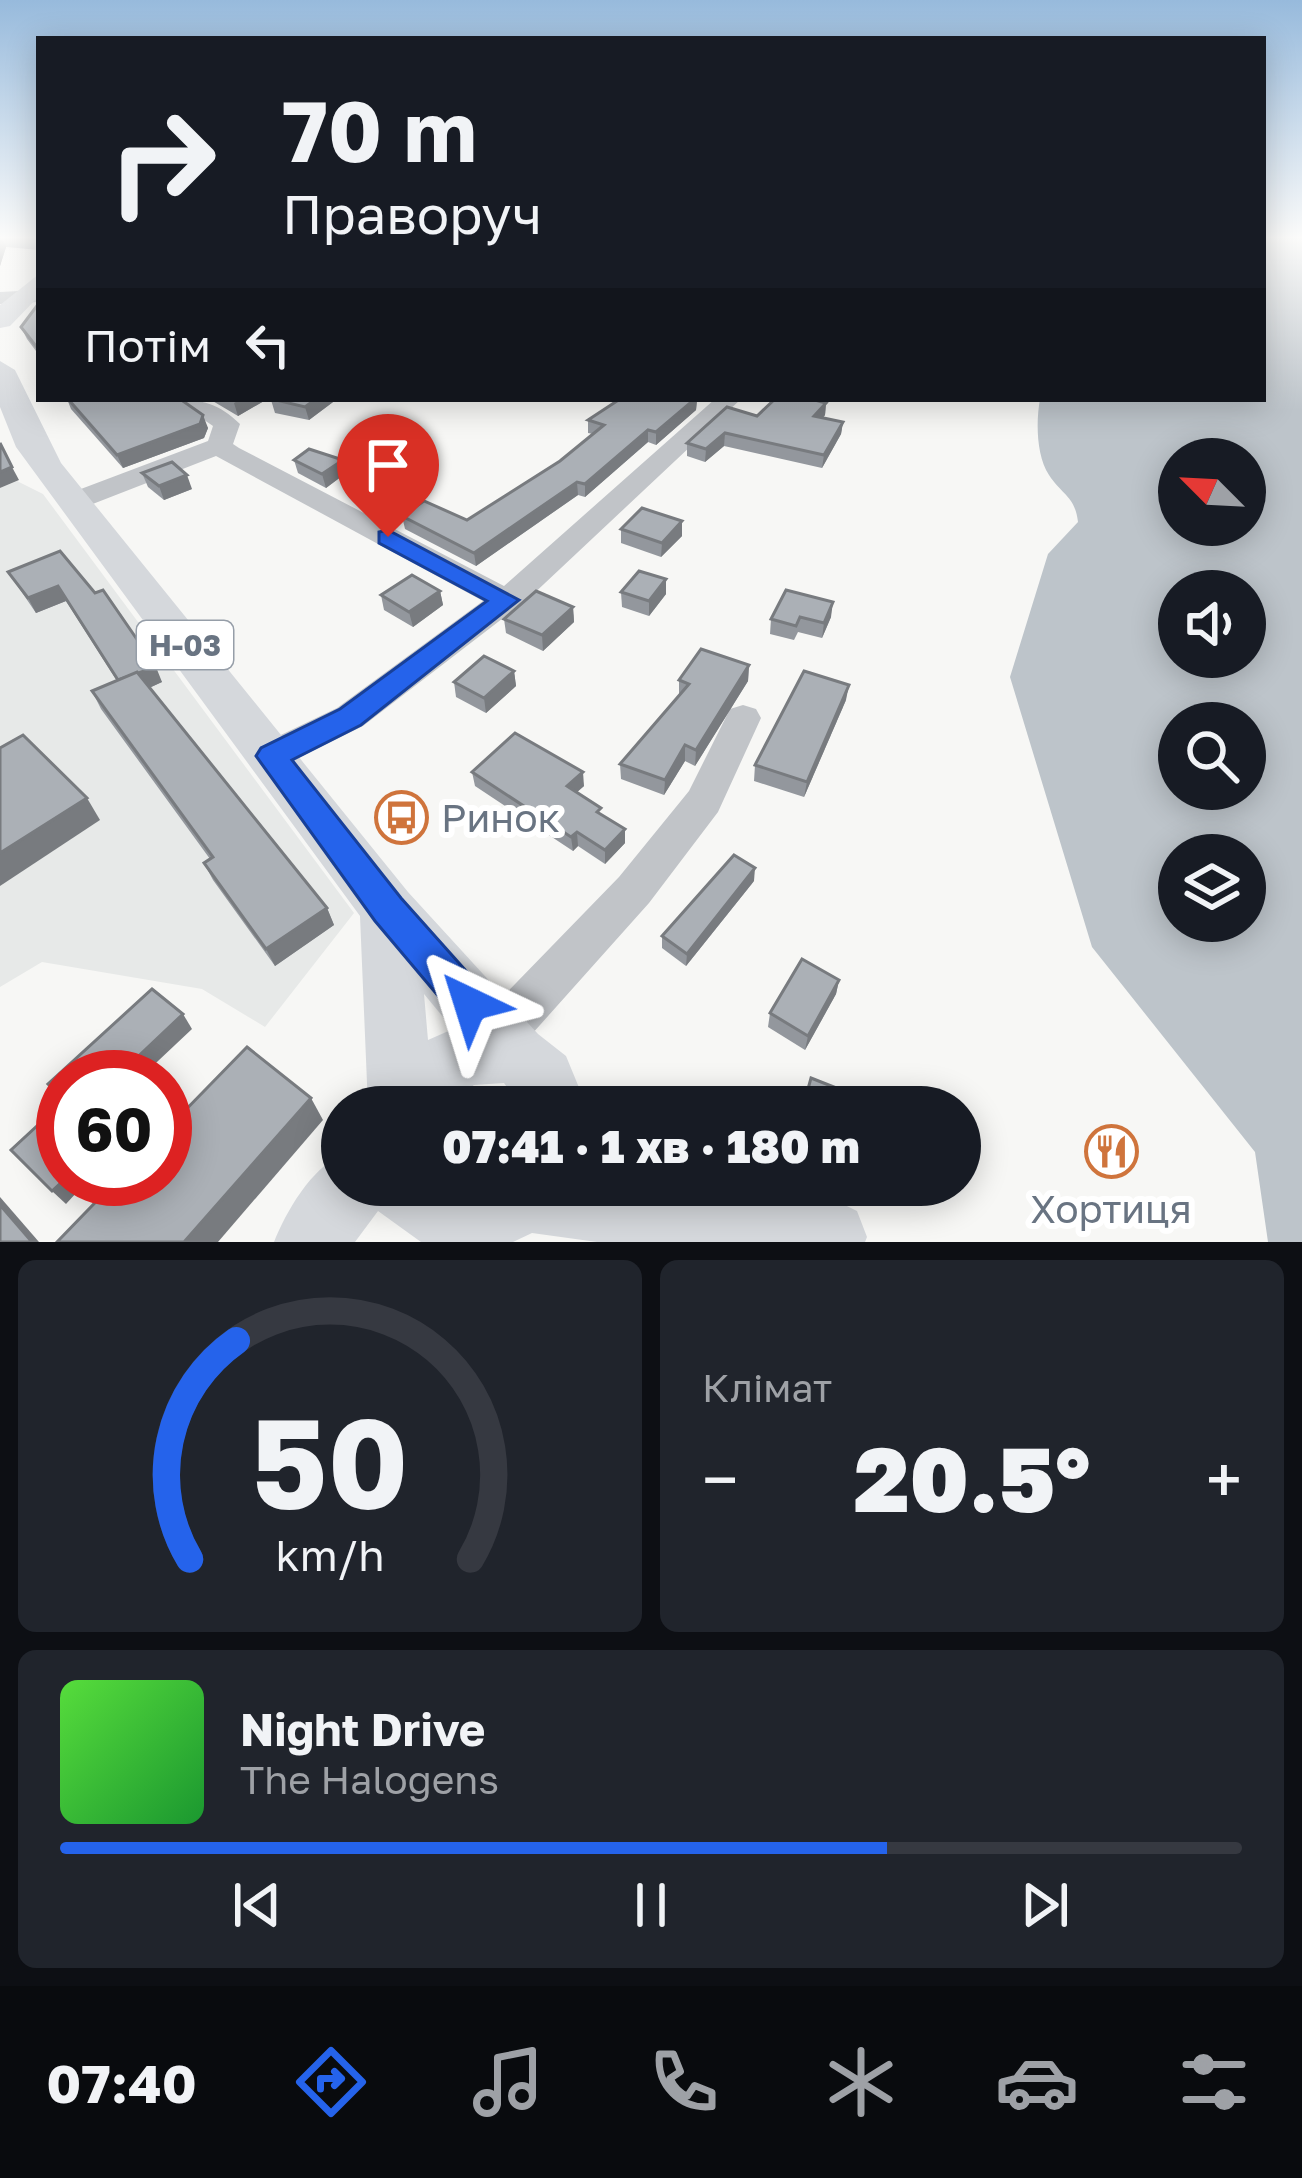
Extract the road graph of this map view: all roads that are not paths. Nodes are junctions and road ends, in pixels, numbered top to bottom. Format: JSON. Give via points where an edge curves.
{"nodes":[{"id":1,"x":24,"y":294,"type":"edge"},
{"id":2,"x":0,"y":320,"type":"edge"},
{"id":3,"x":0,"y":370,"type":"edge"},
{"id":4,"x":191,"y":402,"type":"edge"},
{"id":5,"x":727,"y":402,"type":"edge"},
{"id":6,"x":219,"y":446,"type":"junction"},
{"id":7,"x":76,"y":501,"type":"junction"},
{"id":8,"x":506,"y":600,"type":"junction"},
{"id":9,"x":742,"y":718,"type":"dead end"},
{"id":10,"x":272,"y":756,"type":"junction"},
{"id":11,"x":388,"y":909,"type":"junction"},
{"id":12,"x":539,"y":1080,"type":"edge"},
{"id":13,"x":401,"y":1086,"type":"edge"},
{"id":14,"x":415,"y":1086,"type":"edge"},
{"id":15,"x":338,"y":1206,"type":"edge"},
{"id":16,"x":420,"y":1206,"type":"edge"},
{"id":17,"x":771,"y":1206,"type":"edge"},
{"id":18,"x":491,"y":1211,"type":"edge"},
{"id":19,"x":836,"y":1239,"type":"edge"},
{"id":20,"x":310,"y":1242,"type":"edge"}],
"edges":[{"from":1,"to":2,"type":"main road"},
{"from":3,"to":7,"type":"main road","number":"Н-03","via":[[33,448]]},
{"from":4,"to":6,"type":"street","via":[[227,424]]},
{"from":5,"to":8,"type":"street"},
{"from":6,"to":7,"type":"street"},
{"from":6,"to":8,"type":"street"},
{"from":7,"to":10,"type":"main road","number":"Н-03"},
{"from":8,"to":10,"type":"street","via":[[350,717]]},
{"from":9,"to":12,"type":"street","via":[[704,801],[634,890]]},
{"from":10,"to":11,"type":"main road","number":"Н-03"},
{"from":11,"to":12,"type":"main road","number":"Н-03"},
{"from":11,"to":13,"type":"main road"},
{"from":12,"to":14,"type":"main road","via":[[465,1052]]},
{"from":15,"to":20,"type":"main road"},
{"from":16,"to":18,"type":"main road","via":[[445,1219]]},
{"from":17,"to":19,"type":"main road"},
{"from":18,"to":19,"type":"main road"}]}
